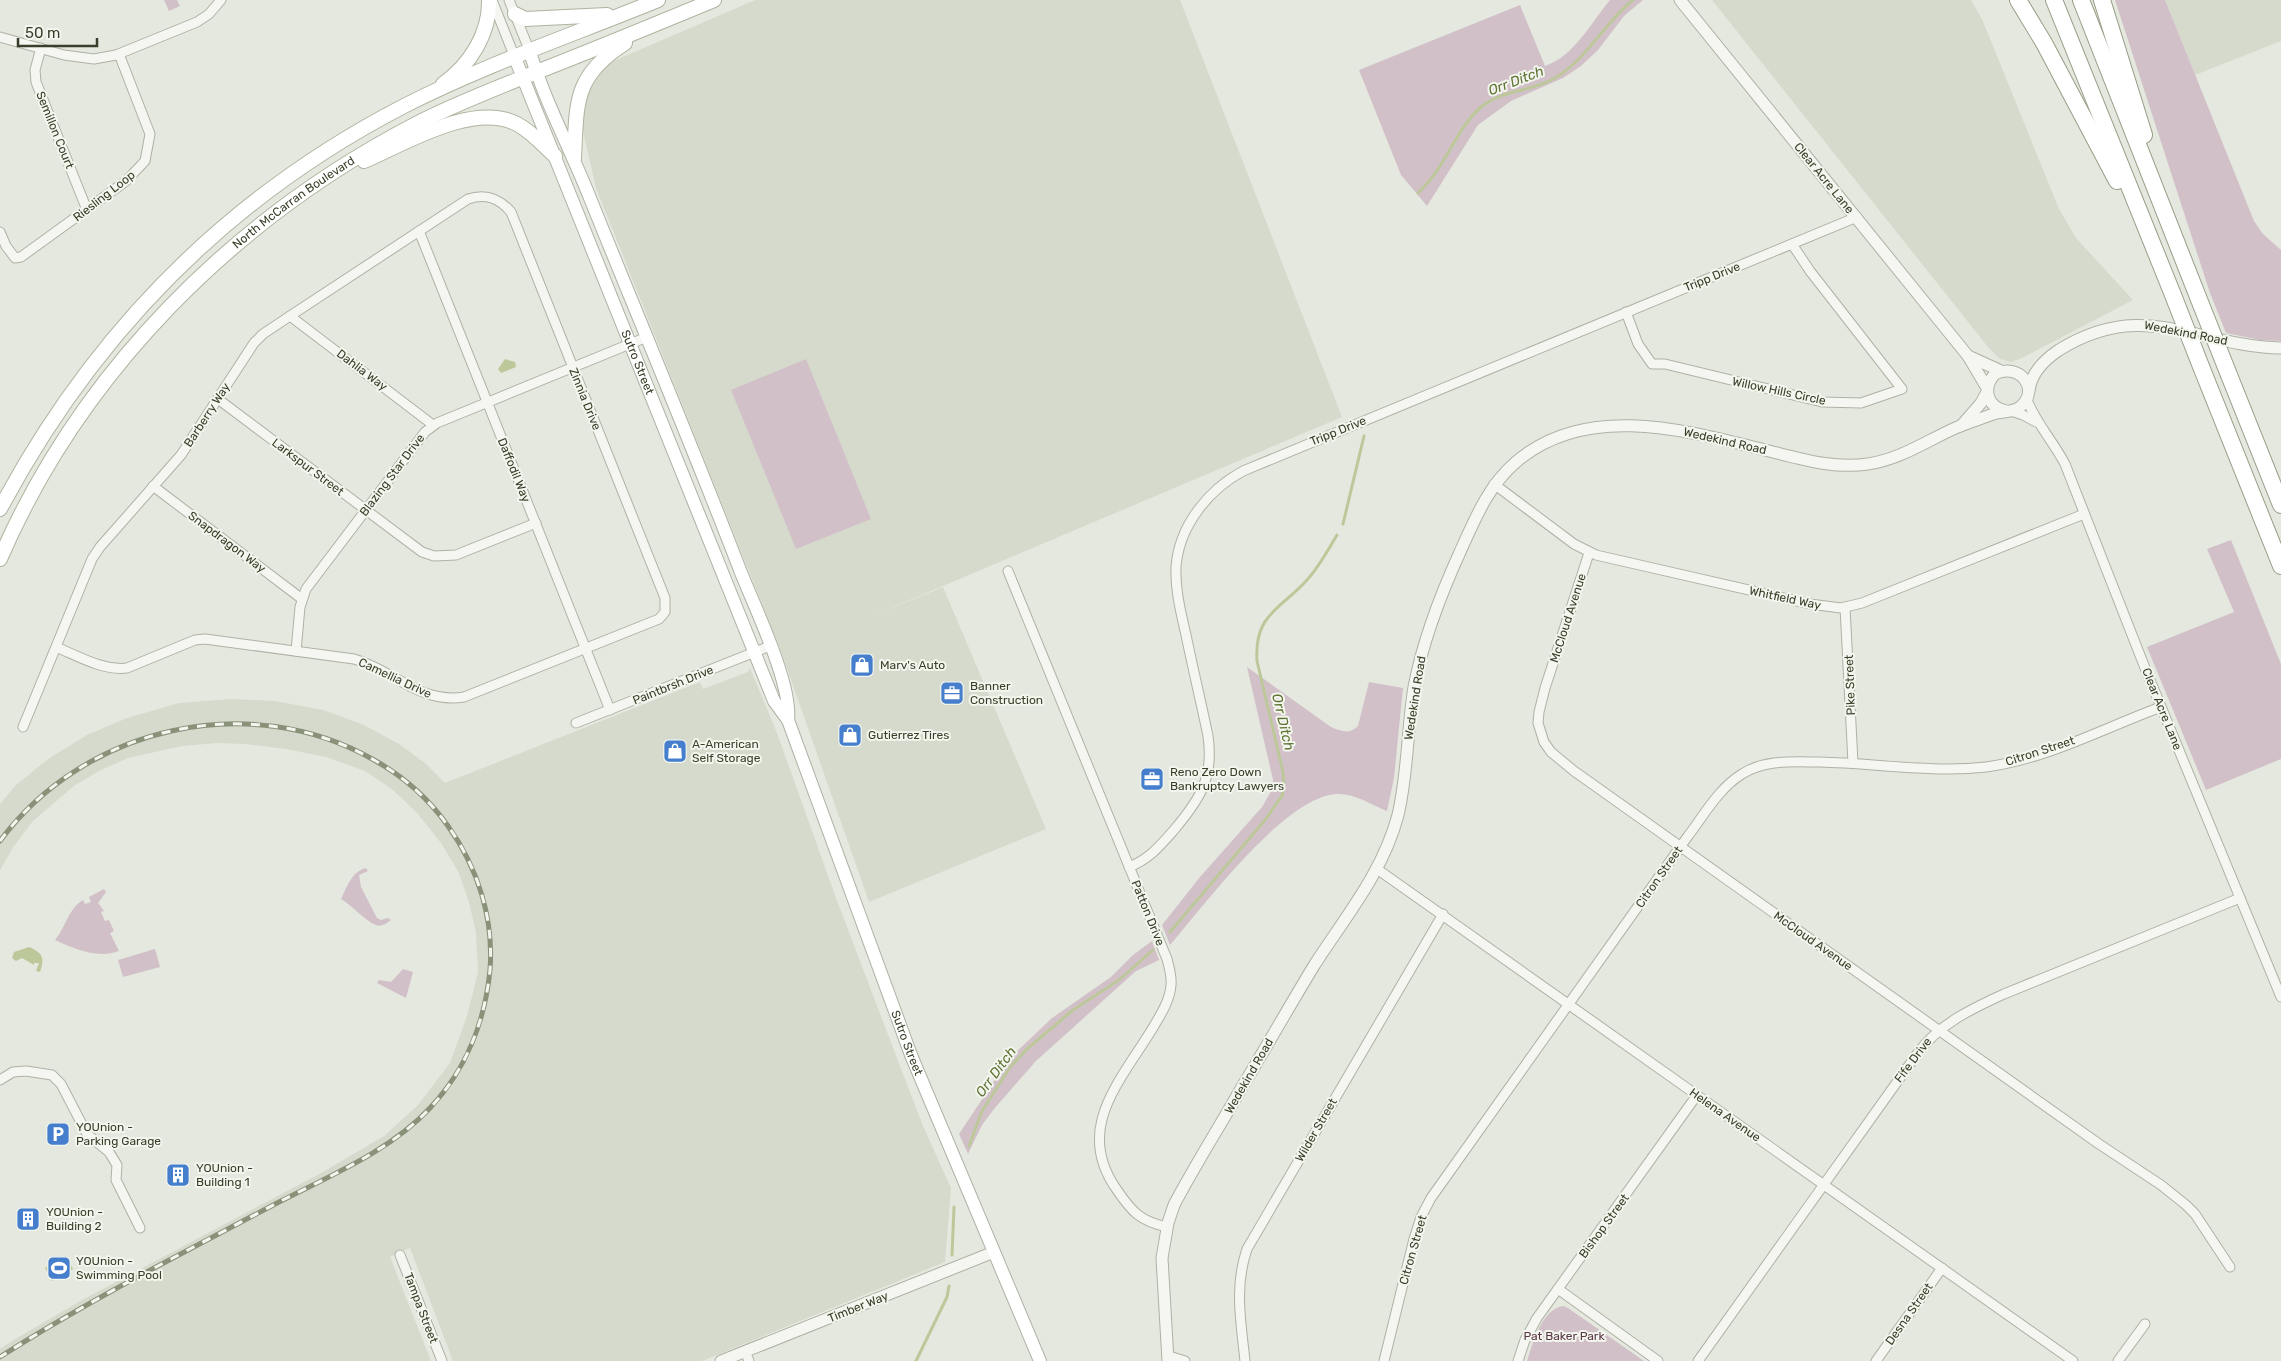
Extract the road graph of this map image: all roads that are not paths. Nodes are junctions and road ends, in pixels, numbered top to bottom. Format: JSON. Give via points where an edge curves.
{"nodes":[{"id":1,"x":221,"y":0,"type":"edge"},
{"id":2,"x":490,"y":0,"type":"edge"},
{"id":3,"x":509,"y":0,"type":"edge"},
{"id":4,"x":658,"y":0,"type":"edge"},
{"id":5,"x":714,"y":0,"type":"edge"},
{"id":6,"x":1680,"y":0,"type":"edge"},
{"id":7,"x":2018,"y":0,"type":"edge"},
{"id":8,"x":2054,"y":0,"type":"edge"},
{"id":9,"x":2081,"y":0,"type":"edge"},
{"id":10,"x":2102,"y":0,"type":"edge"},
{"id":11,"x":628,"y":12,"type":"junction"},
{"id":12,"x":515,"y":14,"type":"junction"},
{"id":13,"x":655,"y":24,"type":"junction"},
{"id":14,"x":0,"y":37,"type":"edge"},
{"id":15,"x":41,"y":48,"type":"junction"},
{"id":16,"x":530,"y":52,"type":"junction"},
{"id":17,"x":119,"y":54,"type":"junction"},
{"id":18,"x":515,"y":58,"type":"junction"},
{"id":19,"x":536,"y":72,"type":"junction"},
{"id":20,"x":523,"y":78,"type":"junction"},
{"id":21,"x":431,"y":93,"type":"junction"},
{"id":22,"x":555,"y":156,"type":"junction"},
{"id":23,"x":574,"y":158,"type":"junction"},
{"id":24,"x":326,"y":176,"type":"junction"},
{"id":25,"x":490,"y":197,"type":"joint"},
{"id":26,"x":592,"y":204,"type":"junction"},
{"id":27,"x":574,"y":206,"type":"junction"},
{"id":28,"x":87,"y":210,"type":"junction"},
{"id":29,"x":1856,"y":217,"type":"junction"},
{"id":30,"x":2169,"y":221,"type":"junction"},
{"id":31,"x":419,"y":231,"type":"junction"},
{"id":32,"x":0,"y":232,"type":"edge"},
{"id":33,"x":1792,"y":244,"type":"junction"},
{"id":34,"x":2161,"y":265,"type":"junction"},
{"id":35,"x":1626,"y":312,"type":"junction"},
{"id":36,"x":290,"y":316,"type":"junction"},
{"id":37,"x":647,"y":337,"type":"junction"},
{"id":38,"x":630,"y":344,"type":"junction"},
{"id":39,"x":2281,"y":348,"type":"edge"},
{"id":40,"x":1968,"y":356,"type":"junction"},
{"id":41,"x":2041,"y":364,"type":"junction"},
{"id":42,"x":573,"y":368,"type":"junction"},
{"id":43,"x":2005,"y":370,"type":"junction"},
{"id":44,"x":1987,"y":390,"type":"junction"},
{"id":45,"x":2027,"y":396,"type":"junction"},
{"id":46,"x":218,"y":399,"type":"junction"},
{"id":47,"x":487,"y":402,"type":"junction"},
{"id":48,"x":2008,"y":411,"type":"junction"},
{"id":49,"x":2038,"y":424,"type":"junction"},
{"id":50,"x":433,"y":425,"type":"junction"},
{"id":51,"x":1961,"y":426,"type":"junction"},
{"id":52,"x":1494,"y":484,"type":"junction"},
{"id":53,"x":153,"y":486,"type":"junction"},
{"id":54,"x":2281,"y":505,"type":"edge"},
{"id":55,"x":0,"y":509,"type":"edge"},
{"id":56,"x":365,"y":510,"type":"junction"},
{"id":57,"x":2084,"y":514,"type":"junction"},
{"id":58,"x":536,"y":524,"type":"junction"},
{"id":59,"x":1589,"y":553,"type":"junction"},
{"id":60,"x":0,"y":559,"type":"edge"},
{"id":61,"x":2281,"y":566,"type":"edge"},
{"id":62,"x":1008,"y":571,"type":"dead end"},
{"id":63,"x":302,"y":599,"type":"junction"},
{"id":64,"x":1845,"y":607,"type":"junction"},
{"id":65,"x":665,"y":612,"type":"joint"},
{"id":66,"x":770,"y":646,"type":"junction"},
{"id":67,"x":56,"y":647,"type":"junction"},
{"id":68,"x":586,"y":649,"type":"junction"},
{"id":69,"x":296,"y":651,"type":"junction"},
{"id":70,"x":754,"y":652,"type":"junction"},
{"id":71,"x":2161,"y":707,"type":"junction"},
{"id":72,"x":610,"y":710,"type":"junction"},
{"id":73,"x":788,"y":720,"type":"junction"},
{"id":74,"x":576,"y":723,"type":"dead end"},
{"id":75,"x":23,"y":727,"type":"dead end"},
{"id":76,"x":1853,"y":763,"type":"junction"},
{"id":77,"x":1681,"y":846,"type":"junction"},
{"id":78,"x":1129,"y":866,"type":"junction"},
{"id":79,"x":1377,"y":869,"type":"junction"},
{"id":80,"x":2240,"y":898,"type":"junction"},
{"id":81,"x":1442,"y":914,"type":"junction"},
{"id":82,"x":2281,"y":998,"type":"edge"},
{"id":83,"x":1569,"y":1004,"type":"junction"},
{"id":84,"x":1939,"y":1029,"type":"junction"},
{"id":85,"x":0,"y":1080,"type":"edge"},
{"id":86,"x":1697,"y":1095,"type":"junction"},
{"id":87,"x":1824,"y":1184,"type":"junction"},
{"id":88,"x":1167,"y":1227,"type":"junction"},
{"id":89,"x":140,"y":1228,"type":"dead end"},
{"id":90,"x":994,"y":1252,"type":"junction"},
{"id":91,"x":400,"y":1254,"type":"dead end"},
{"id":92,"x":2230,"y":1267,"type":"dead end"},
{"id":93,"x":1942,"y":1268,"type":"junction"},
{"id":94,"x":1558,"y":1289,"type":"junction"},
{"id":95,"x":2145,"y":1324,"type":"dead end"},
{"id":96,"x":747,"y":1356,"type":"edge"},
{"id":97,"x":1168,"y":1359,"type":"edge"},
{"id":98,"x":442,"y":1361,"type":"edge"},
{"id":99,"x":721,"y":1361,"type":"edge"},
{"id":100,"x":1040,"y":1361,"type":"edge"},
{"id":101,"x":1185,"y":1361,"type":"edge"},
{"id":102,"x":1244,"y":1361,"type":"edge"},
{"id":103,"x":1384,"y":1361,"type":"edge"},
{"id":104,"x":1518,"y":1361,"type":"edge"},
{"id":105,"x":1658,"y":1361,"type":"edge"},
{"id":106,"x":1698,"y":1361,"type":"edge"},
{"id":107,"x":1876,"y":1361,"type":"edge"},
{"id":108,"x":2073,"y":1361,"type":"edge"},
{"id":109,"x":2118,"y":1361,"type":"edge"}],
"edges":[{"from":1,"to":17,"type":"street","via":[[197,22]]},
{"from":2,"to":18,"type":"street","name":"Sutro Street"},
{"from":2,"to":21,"type":"main road","via":[[484,30],[473,53],[452,77]]},
{"from":3,"to":12,"type":"street","name":"Sutro Street"},
{"from":4,"to":11,"type":"main road","name":"North McCarran Boulevard"},
{"from":5,"to":13,"type":"main road","name":"North McCarran Boulevard"},
{"from":6,"to":29,"type":"street","name":"Clear Acre Lane"},
{"from":7,"to":34,"type":"highway"},
{"from":8,"to":34,"type":"highway"},
{"from":9,"to":30,"type":"highway"},
{"from":10,"to":30,"type":"highway"},
{"from":11,"to":12,"type":"main road","via":[[587,18],[540,19],[525,19]]},
{"from":11,"to":16,"type":"main road","name":"North McCarran Boulevard"},
{"from":12,"to":16,"type":"street","name":"Sutro Street"},
{"from":13,"to":19,"type":"main road","name":"North McCarran Boulevard"},
{"from":13,"to":23,"type":"main road","via":[[607,55],[586,79],[576,106]]},
{"from":14,"to":15,"type":"street"},
{"from":15,"to":17,"type":"street","via":[[80,58]]},
{"from":15,"to":28,"type":"street","name":"Semillon Court","via":[[35,70],[36,82]]},
{"from":16,"to":18,"type":"main road","name":"North McCarran Boulevard"},
{"from":16,"to":19,"type":"main road","name":"Sutro Street"},
{"from":17,"to":28,"type":"street","name":"Riesling Loop","via":[[148,130],[148,155],[126,181]]},
{"from":18,"to":20,"type":"main road","name":"Sutro Street"},
{"from":18,"to":21,"type":"main road","name":"North McCarran Boulevard"},
{"from":19,"to":20,"type":"main road","name":"North McCarran Boulevard"},
{"from":19,"to":23,"type":"main road","name":"Sutro Street"},
{"from":20,"to":22,"type":"main road","name":"Sutro Street"},
{"from":20,"to":24,"type":"main road","name":"North McCarran Boulevard","via":[[416,124]]},
{"from":21,"to":55,"type":"main road","name":"North McCarran Boulevard","via":[[363,128],[302,167],[243,210],[183,263],[123,326],[76,386]]},
{"from":22,"to":24,"type":"main road","via":[[516,124],[505,119],[484,117],[445,127]]},
{"from":22,"to":27,"type":"main road","name":"Sutro Street"},
{"from":23,"to":26,"type":"main road","name":"Sutro Street"},
{"from":24,"to":60,"type":"main road","name":"North McCarran Boulevard","via":[[272,214],[222,256],[183,292],[131,350],[61,446]]},
{"from":25,"to":31,"type":"street","name":"Barberry Way","via":[[468,199]]},
{"from":25,"to":42,"type":"street","name":"Zinnia Drive","via":[[510,212]]},
{"from":26,"to":27,"type":"main road","via":[[584,202]]},
{"from":26,"to":37,"type":"main road","name":"Sutro Street"},
{"from":27,"to":38,"type":"main road","name":"Sutro Street"},
{"from":28,"to":32,"type":"street","name":"Riesling Loop","via":[[21,257],[15,258]]},
{"from":29,"to":33,"type":"street","name":"Tripp Drive"},
{"from":29,"to":40,"type":"street","name":"Clear Acre Lane"},
{"from":30,"to":54,"type":"highway","bridge":true},
{"from":31,"to":36,"type":"street","name":"Barberry Way"},
{"from":31,"to":47,"type":"street","name":"Daffodil Way"},
{"from":33,"to":35,"type":"street","name":"Tripp Drive"},
{"from":33,"to":35,"type":"street","name":"Willow Hills Circle","via":[[1902,389],[1861,402],[1822,402],[1665,364],[1652,364],[1638,344]]},
{"from":34,"to":61,"type":"highway","bridge":true},
{"from":35,"to":78,"type":"street","name":"Tripp Drive","via":[[1243,471],[1211,493],[1186,530],[1176,567],[1181,612],[1208,736],[1207,780],[1194,806],[1155,852]]},
{"from":36,"to":46,"type":"street","name":"Barberry Way","via":[[254,343]]},
{"from":36,"to":50,"type":"street","name":"Dahlia Way"},
{"from":37,"to":38,"type":"street","name":"Blazing Star Drive"},
{"from":37,"to":66,"type":"main road","name":"Sutro Street"},
{"from":38,"to":42,"type":"street","name":"Blazing Star Drive"},
{"from":38,"to":70,"type":"main road","name":"Sutro Street"},
{"from":39,"to":41,"type":"street","name":"Wedekind Road","via":[[2131,324],[2074,340]]},
{"from":40,"to":43,"type":"street","name":"Clear Acre Lane"},
{"from":40,"to":44,"type":"street","name":"Clear Acre Lane"},
{"from":41,"to":43,"type":"street","name":"Wedekind Road"},
{"from":41,"to":45,"type":"street","name":"Wedekind Road","via":[[2031,379]]},
{"from":42,"to":47,"type":"street","name":"Blazing Star Drive"},
{"from":42,"to":65,"type":"street","name":"Zinnia Drive","via":[[665,598]]},
{"from":43,"to":44,"type":"street","via":[[1990,379]]},
{"from":43,"to":45,"type":"street","via":[[2015,371],[2025,380]]},
{"from":44,"to":48,"type":"street","via":[[1992,404]]},
{"from":44,"to":51,"type":"street","name":"Wedekind Road","via":[[1981,403]]},
{"from":45,"to":48,"type":"street","via":[[2022,405]]},
{"from":45,"to":49,"type":"street","name":"Clear Acre Lane"},
{"from":46,"to":53,"type":"street","name":"Barberry Way","via":[[181,455]]},
{"from":46,"to":56,"type":"street","name":"Larkspur Street"},
{"from":47,"to":50,"type":"street","name":"Blazing Star Drive"},
{"from":47,"to":58,"type":"street","name":"Daffodil Way"},
{"from":48,"to":49,"type":"street","name":"Clear Acre Lane"},
{"from":48,"to":51,"type":"street","name":"Wedekind Road"},
{"from":49,"to":57,"type":"street","name":"Clear Acre Lane","via":[[2059,452]]},
{"from":50,"to":56,"type":"street","name":"Blazing Star Drive","via":[[419,438]]},
{"from":51,"to":52,"type":"street","name":"Wedekind Road","via":[[1889,459],[1850,466],[1811,461],[1673,429],[1627,426],[1584,429],[1538,446]]},
{"from":52,"to":59,"type":"street","name":"Whitfield Way"},
{"from":52,"to":79,"type":"street","name":"Wedekind Road","via":[[1455,562],[1427,636],[1414,689],[1398,814]]},
{"from":53,"to":63,"type":"street","name":"Snapdragon Way"},
{"from":53,"to":67,"type":"street","name":"Barberry Way","via":[[92,559]]},
{"from":56,"to":58,"type":"street","name":"Larkspur Street","via":[[412,546],[434,556],[456,555]]},
{"from":56,"to":63,"type":"street","name":"Blazing Star Drive"},
{"from":57,"to":64,"type":"street","name":"Whitfield Way"},
{"from":57,"to":71,"type":"street","name":"Clear Acre Lane"},
{"from":58,"to":68,"type":"street","name":"Daffodil Way"},
{"from":59,"to":64,"type":"street","name":"Whitfield Way","via":[[1810,604]]},
{"from":59,"to":77,"type":"street","name":"McCloud Avenue","via":[[1541,700],[1540,733],[1560,760]]},
{"from":62,"to":78,"type":"street","name":"Patton Drive"},
{"from":63,"to":69,"type":"street","name":"Blazing Star Drive"},
{"from":64,"to":76,"type":"street","name":"Pike Street"},
{"from":65,"to":68,"type":"street","name":"Camellia Drive","via":[[659,619]]},
{"from":66,"to":70,"type":"street","name":"Paintbrsh Drive"},
{"from":66,"to":73,"type":"main road","name":"Sutro Street","via":[[787,693]]},
{"from":67,"to":69,"type":"street","name":"Camellia Drive","via":[[117,669],[195,640]]},
{"from":67,"to":75,"type":"street","name":"Barberry Way"},
{"from":68,"to":69,"type":"street","name":"Camellia Drive","via":[[452,699],[428,695],[366,662]]},
{"from":68,"to":72,"type":"street","name":"Daffodil Way"},
{"from":70,"to":72,"type":"street","name":"Paintbrsh Drive"},
{"from":70,"to":73,"type":"main road","name":"Sutro Street","via":[[774,700]]},
{"from":71,"to":76,"type":"street","name":"Citron Street","via":[[2053,749],[2002,764],[1949,768]]},
{"from":71,"to":80,"type":"street","name":"Clear Acre Lane"},
{"from":72,"to":74,"type":"street","name":"Paintbrsh Drive"},
{"from":73,"to":90,"type":"main road","name":"Sutro Street","via":[[911,1055]]},
{"from":76,"to":77,"type":"street","name":"Citron Street","via":[[1781,762],[1752,769],[1733,780]]},
{"from":77,"to":83,"type":"street","name":"Citron Street"},
{"from":77,"to":84,"type":"street","name":"McCloud Avenue"},
{"from":78,"to":88,"type":"street","name":"Patton Drive","via":[[1167,959],[1171,985],[1164,1009],[1104,1110],[1098,1147],[1104,1169],[1127,1205],[1142,1219]]},
{"from":79,"to":81,"type":"street","name":"Helena Avenue"},
{"from":79,"to":88,"type":"street","name":"Wedekind Road","via":[[1306,980],[1186,1183]]},
{"from":80,"to":82,"type":"street","name":"Clear Acre Lane"},
{"from":80,"to":84,"type":"street","name":"Fife Drive","via":[[2004,994]]},
{"from":81,"to":83,"type":"street","name":"Helena Avenue"},
{"from":81,"to":102,"type":"street","name":"Wilder Street","via":[[1247,1249],[1238,1287]]},
{"from":83,"to":86,"type":"street","name":"Helena Avenue"},
{"from":83,"to":103,"type":"street","name":"Citron Street","via":[[1431,1198],[1421,1217]]},
{"from":84,"to":87,"type":"street","name":"Fife Drive","via":[[1925,1043]]},
{"from":84,"to":92,"type":"street","name":"McCloud Avenue","via":[[2173,1193],[2194,1214]]},
{"from":85,"to":89,"type":"street","via":[[13,1072],[26,1070],[52,1075],[57,1080],[87,1134],[109,1152],[117,1165],[116,1180]]},
{"from":86,"to":87,"type":"street","name":"Helena Avenue"},
{"from":86,"to":94,"type":"street","name":"Bishop Street"},
{"from":87,"to":93,"type":"street","name":"Helena Avenue"},
{"from":87,"to":106,"type":"street","name":"Fife Drive"},
{"from":88,"to":97,"type":"street","name":"Wedekind Road","via":[[1162,1274]]},
{"from":90,"to":96,"type":"street","name":"Timber Way"},
{"from":90,"to":100,"type":"main road","name":"Sutro Street"},
{"from":91,"to":98,"type":"street","name":"Tampa Street"},
{"from":93,"to":107,"type":"street","name":"Desna Street"},
{"from":93,"to":108,"type":"street","name":"Helena Avenue"},
{"from":94,"to":104,"type":"street","name":"Bishop Street","via":[[1531,1328]]},
{"from":94,"to":105,"type":"street"},
{"from":95,"to":109,"type":"street"},
{"from":96,"to":99,"type":"street","name":"Timber Way"},
{"from":97,"to":101,"type":"street"}]}
